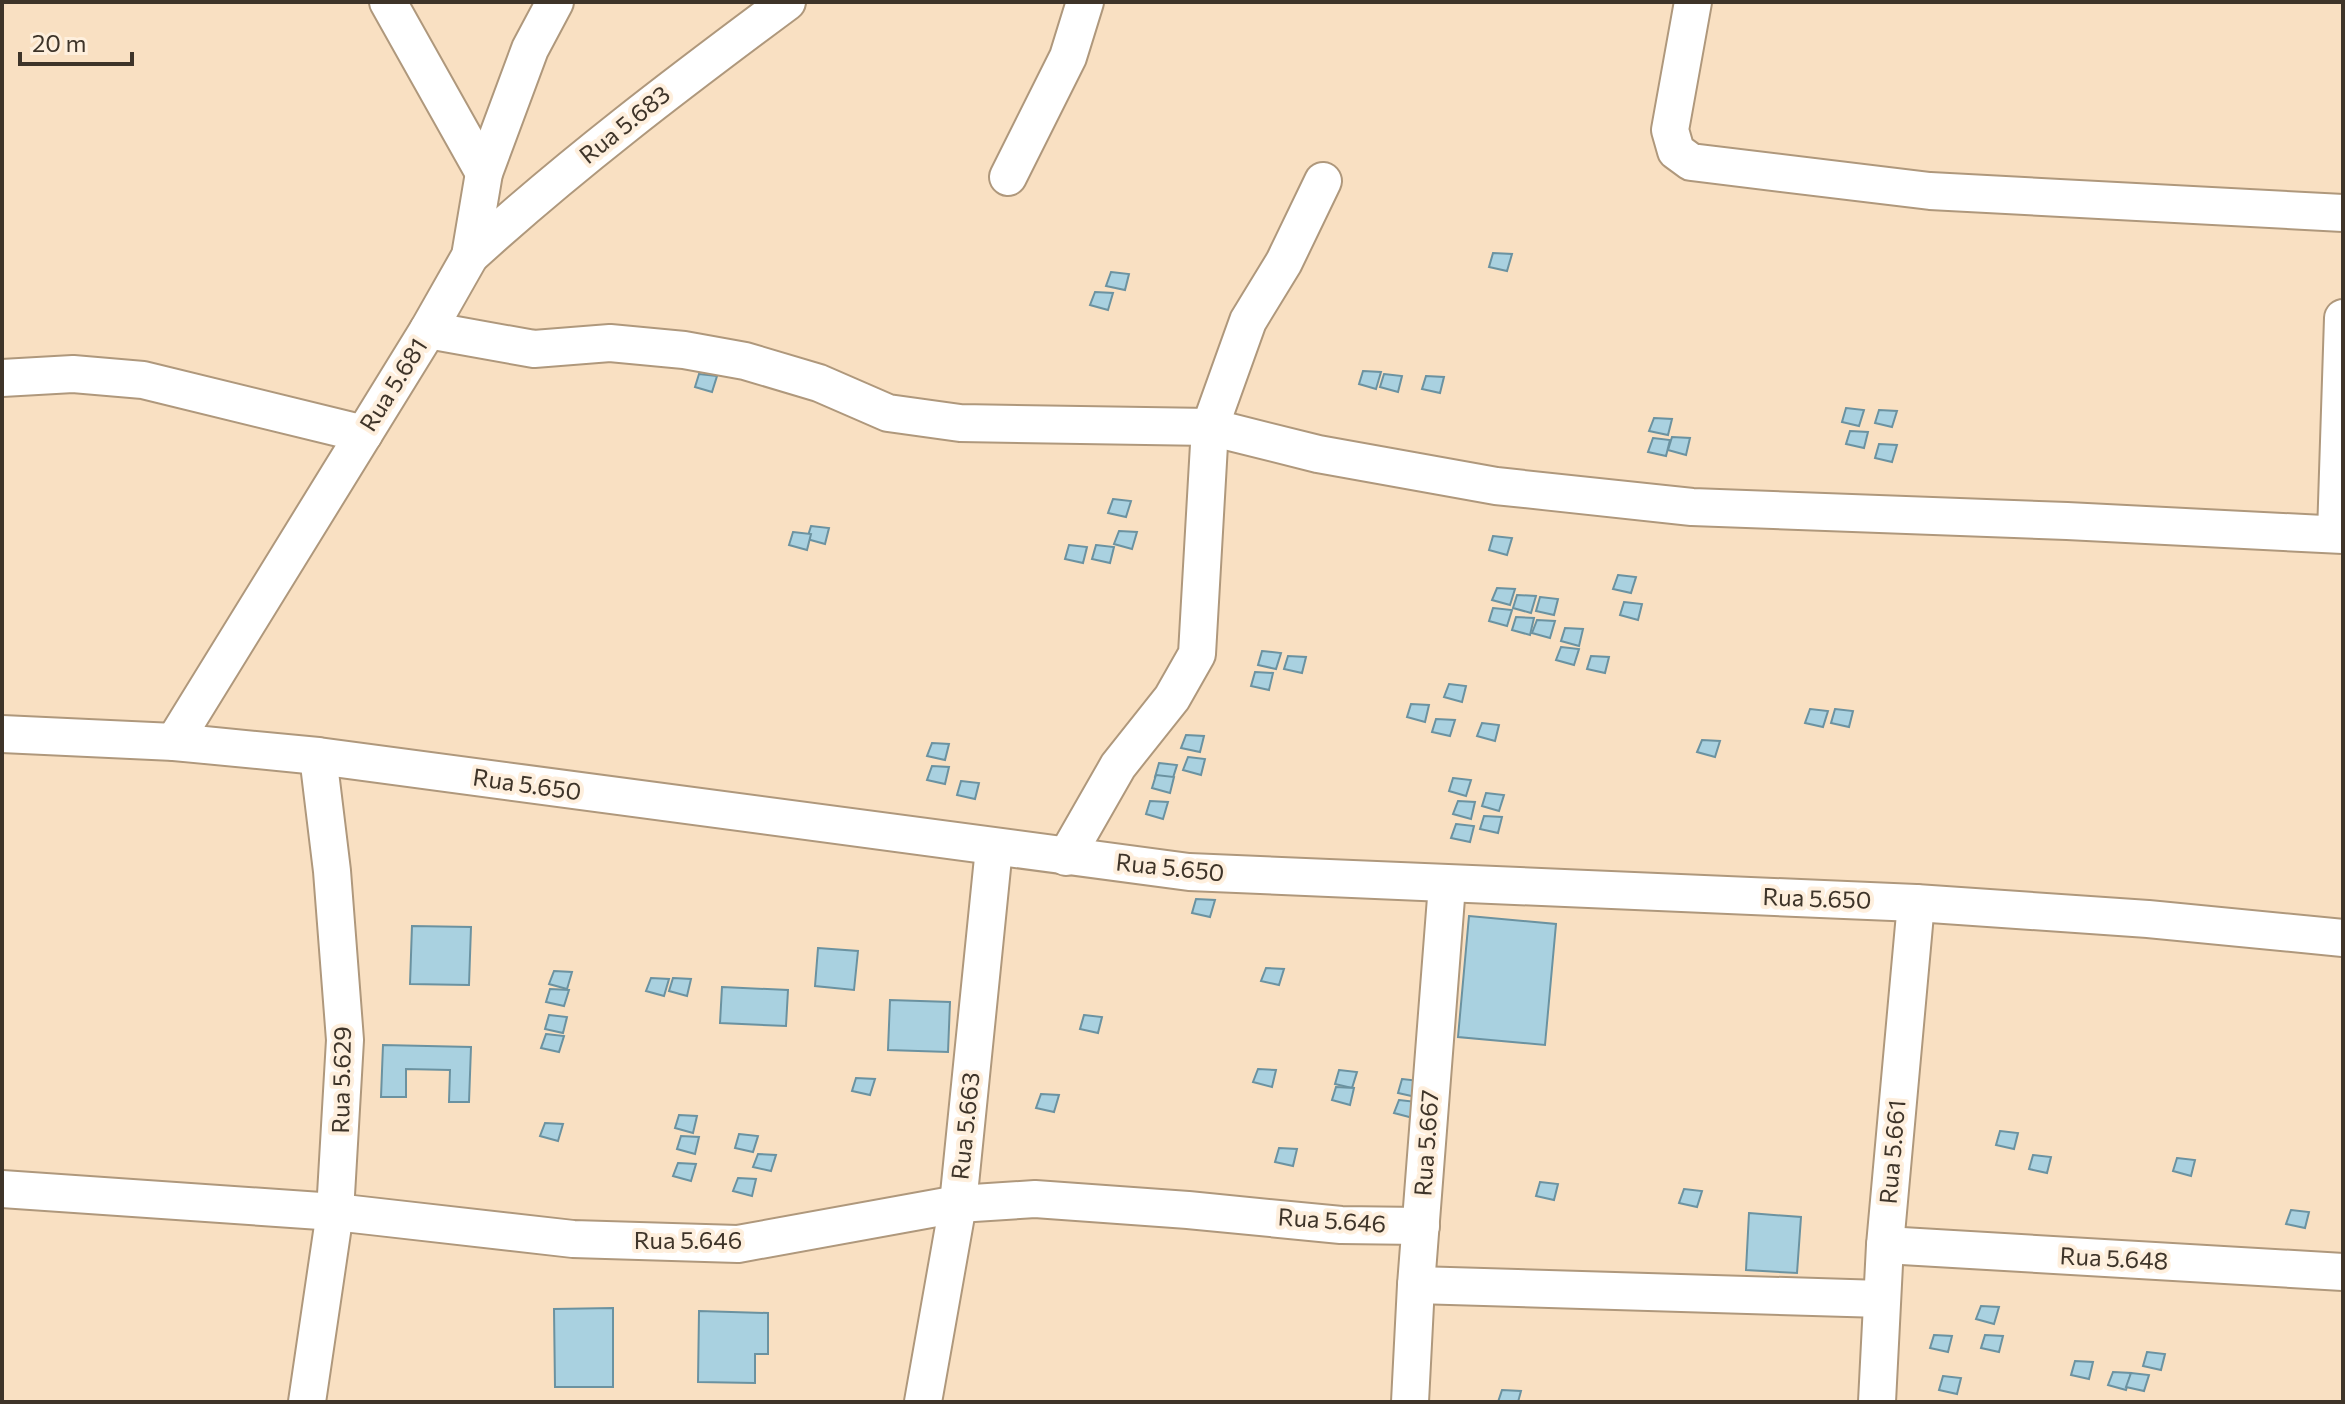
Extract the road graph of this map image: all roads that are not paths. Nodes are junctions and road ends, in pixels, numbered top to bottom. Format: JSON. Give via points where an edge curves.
{"nodes":[{"id":1,"x":388,"y":2,"type":"edge"},
{"id":2,"x":555,"y":2,"type":"edge"},
{"id":3,"x":787,"y":2,"type":"edge"},
{"id":4,"x":1085,"y":2,"type":"edge"},
{"id":5,"x":1693,"y":2,"type":"edge"},
{"id":6,"x":484,"y":173,"type":"junction"},
{"id":7,"x":1008,"y":177,"type":"dead end"},
{"id":8,"x":1323,"y":181,"type":"dead end"},
{"id":9,"x":2343,"y":213,"type":"edge"},
{"id":10,"x":470,"y":256,"type":"junction"},
{"id":11,"x":2343,"y":318,"type":"edge"},
{"id":12,"x":428,"y":330,"type":"junction"},
{"id":13,"x":2,"y":378,"type":"edge"},
{"id":14,"x":1210,"y":427,"type":"junction"},
{"id":15,"x":364,"y":434,"type":"junction"},
{"id":16,"x":2340,"y":535,"type":"edge"},
{"id":17,"x":2,"y":734,"type":"edge"},
{"id":18,"x":174,"y":742,"type":"junction"},
{"id":19,"x":318,"y":756,"type":"junction"},
{"id":20,"x":994,"y":848,"type":"junction"},
{"id":21,"x":1066,"y":857,"type":"junction"},
{"id":22,"x":1447,"y":885,"type":"junction"},
{"id":23,"x":1916,"y":903,"type":"junction"},
{"id":24,"x":2343,"y":938,"type":"edge"},
{"id":25,"x":2,"y":1189,"type":"edge"},
{"id":26,"x":958,"y":1204,"type":"junction"},
{"id":27,"x":335,"y":1212,"type":"junction"},
{"id":28,"x":1421,"y":1226,"type":"junction"},
{"id":29,"x":1885,"y":1245,"type":"junction"},
{"id":30,"x":2343,"y":1272,"type":"edge"},
{"id":31,"x":1416,"y":1285,"type":"junction"},
{"id":32,"x":1882,"y":1299,"type":"junction"},
{"id":33,"x":307,"y":1402,"type":"edge"},
{"id":34,"x":923,"y":1402,"type":"edge"},
{"id":35,"x":1410,"y":1402,"type":"edge"},
{"id":36,"x":1877,"y":1402,"type":"edge"}],
"edges":[{"from":1,"to":6,"type":"street"},
{"from":2,"to":6,"type":"street","name":"Rua 5.681","via":[[530,49]]},
{"from":3,"to":10,"type":"street","name":"Rua 5.683","via":[[648,105]]},
{"from":4,"to":7,"type":"street","via":[[1068,57]]},
{"from":5,"to":9,"type":"street","via":[[1670,130],[1676,151],[1691,162],[1930,191]]},
{"from":6,"to":10,"type":"street","name":"Rua 5.681"},
{"from":8,"to":14,"type":"street","via":[[1248,321]]},
{"from":10,"to":12,"type":"street","name":"Rua 5.681"},
{"from":11,"to":16,"type":"street"},
{"from":12,"to":14,"type":"street","via":[[534,349],[610,343],[730,358],[819,383],[888,413],[960,423]]},
{"from":12,"to":15,"type":"street","name":"Rua 5.681"},
{"from":13,"to":15,"type":"street","via":[[73,374],[143,380]]},
{"from":14,"to":16,"type":"street","via":[[1318,454],[1496,486],[1692,507]]},
{"from":14,"to":21,"type":"street","via":[[1197,654],[1172,698],[1118,766]]},
{"from":15,"to":18,"type":"street","name":"Rua 5.681"},
{"from":17,"to":18,"type":"street","name":"Rua 5.650"},
{"from":18,"to":19,"type":"street","name":"Rua 5.650"},
{"from":19,"to":20,"type":"street","name":"Rua 5.650"},
{"from":19,"to":27,"type":"street","name":"Rua 5.629","via":[[345,1040]]},
{"from":20,"to":21,"type":"street","name":"Rua 5.650"},
{"from":20,"to":26,"type":"street","name":"Rua 5.663"},
{"from":21,"to":22,"type":"street","name":"Rua 5.650","via":[[1189,872]]},
{"from":22,"to":23,"type":"street","name":"Rua 5.650"},
{"from":22,"to":28,"type":"street","name":"Rua 5.667"},
{"from":23,"to":24,"type":"street","name":"Rua 5.650"},
{"from":23,"to":29,"type":"street","name":"Rua 5.661"},
{"from":25,"to":27,"type":"street","name":"Rua 5.646"},
{"from":26,"to":27,"type":"street","name":"Rua 5.646","via":[[738,1244],[573,1239]]},
{"from":26,"to":28,"type":"street","name":"Rua 5.646","via":[[1035,1199],[1341,1225]]},
{"from":26,"to":34,"type":"street","name":"Rua 5.663"},
{"from":27,"to":33,"type":"street","name":"Rua 5.629"},
{"from":28,"to":31,"type":"street","name":"Rua 5.667"},
{"from":29,"to":30,"type":"street","name":"Rua 5.648"},
{"from":29,"to":32,"type":"street","name":"Rua 5.661"},
{"from":31,"to":32,"type":"street"},
{"from":31,"to":35,"type":"street","name":"Rua 5.667"},
{"from":32,"to":36,"type":"street","name":"Rua 5.661"}]}
